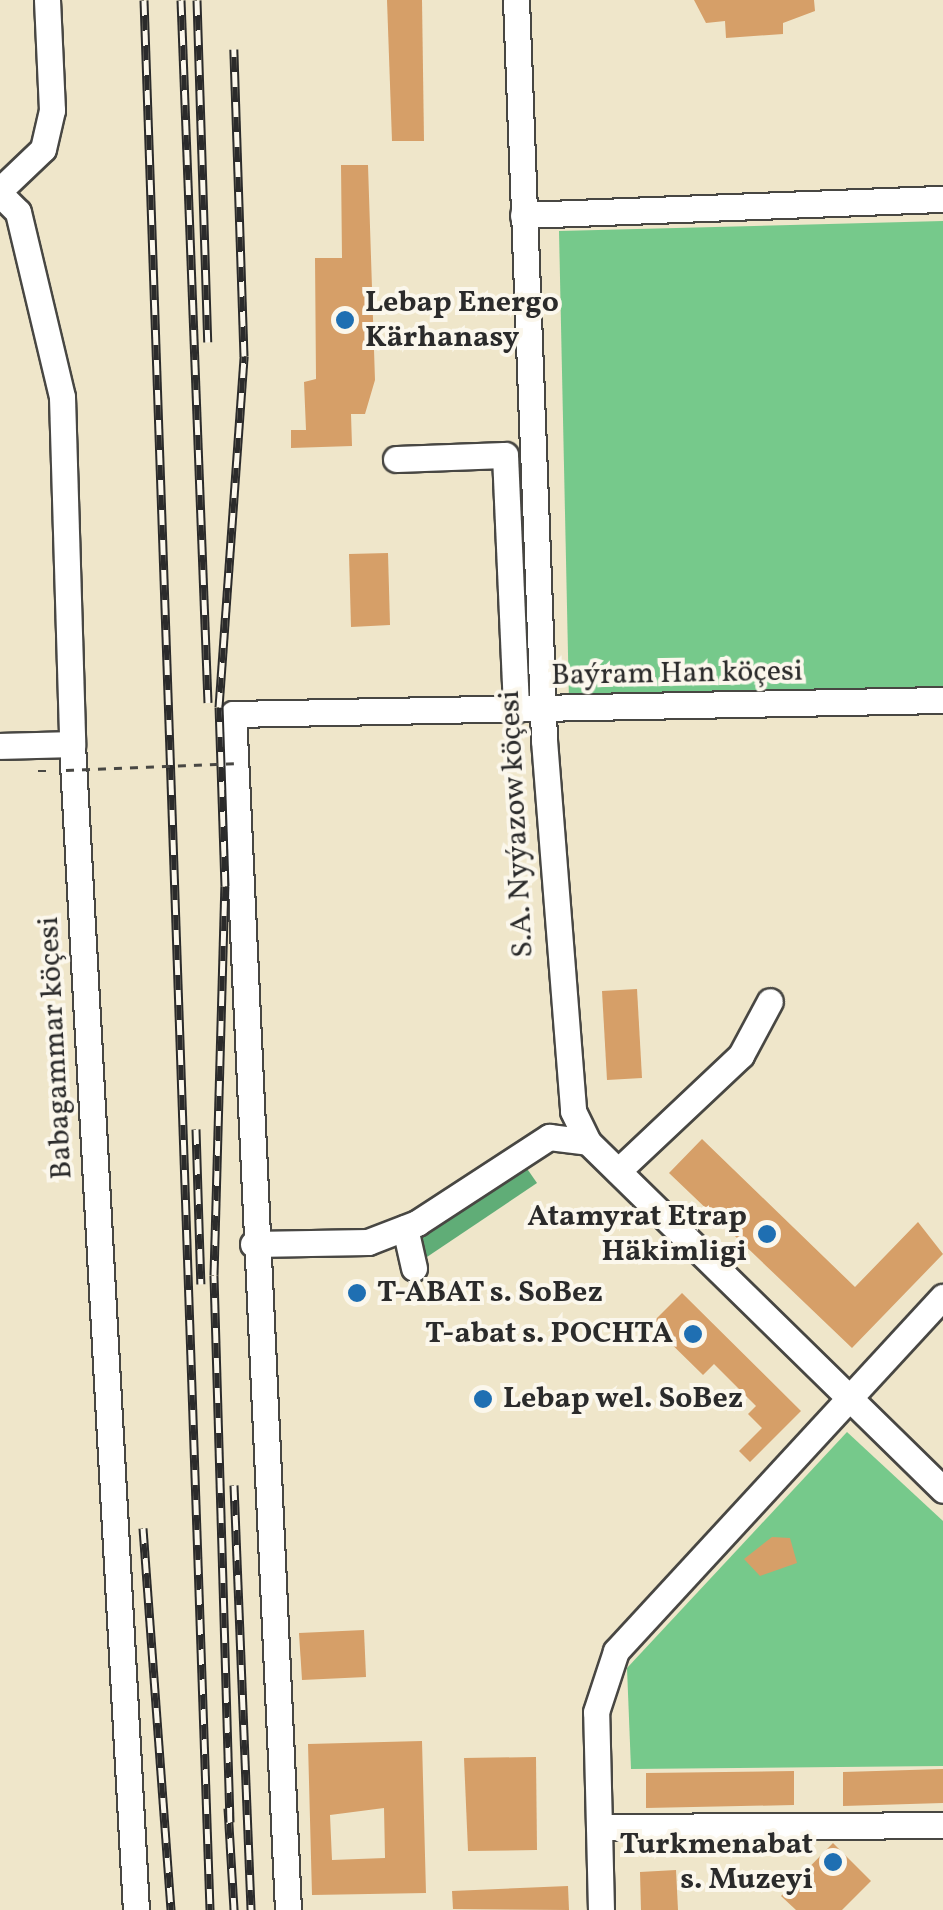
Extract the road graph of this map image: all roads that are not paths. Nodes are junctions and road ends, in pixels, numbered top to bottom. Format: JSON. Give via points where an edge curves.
{"nodes":[{"id":1,"x":47,"y":0,"type":"edge"},
{"id":2,"x":516,"y":0,"type":"edge"},
{"id":3,"x":0,"y":192,"type":"edge"},
{"id":4,"x":943,"y":199,"type":"edge"},
{"id":5,"x":523,"y":215,"type":"junction"},
{"id":6,"x":396,"y":459,"type":"dead end"},
{"id":7,"x":943,"y":700,"type":"edge"},
{"id":8,"x":516,"y":710,"type":"junction"},
{"id":9,"x":543,"y":710,"type":"junction"},
{"id":10,"x":72,"y":744,"type":"junction"},
{"id":11,"x":0,"y":746,"type":"edge"},
{"id":12,"x":770,"y":1001,"type":"dead end"},
{"id":13,"x":564,"y":1067,"type":"junction"},
{"id":14,"x":541,"y":1140,"type":"junction"},
{"id":15,"x":588,"y":1142,"type":"junction"},
{"id":16,"x":618,"y":1171,"type":"junction"},
{"id":17,"x":405,"y":1228,"type":"junction"},
{"id":18,"x":253,"y":1244,"type":"junction"},
{"id":19,"x":414,"y":1268,"type":"dead end"},
{"id":20,"x":943,"y":1297,"type":"edge"},
{"id":21,"x":853,"y":1397,"type":"junction"},
{"id":22,"x":943,"y":1490,"type":"edge"},
{"id":23,"x":943,"y":1825,"type":"edge"},
{"id":24,"x":599,"y":1827,"type":"junction"},
{"id":25,"x":136,"y":1910,"type":"edge"},
{"id":26,"x":288,"y":1910,"type":"edge"},
{"id":27,"x":601,"y":1910,"type":"edge"}],
"edges":[{"from":1,"to":3,"type":"street","name":"Babagammar köçesi","via":[[52,110],[43,149]]},
{"from":2,"to":5,"type":"street","name":"S.A. Nyýazow köçesi"},
{"from":3,"to":10,"type":"street","name":"Babagammar köçesi","via":[[18,212],[62,396]]},
{"from":4,"to":5,"type":"street"},
{"from":5,"to":9,"type":"street","name":"S.A. Nyýazow köçesi"},
{"from":6,"to":8,"type":"street","via":[[505,455]]},
{"from":7,"to":9,"type":"street","name":"Baýram Han köçesi"},
{"from":8,"to":9,"type":"street","name":"Baýram Han köçesi"},
{"from":8,"to":18,"type":"street","name":"Baýram Han köçesi","via":[[233,714]]},
{"from":9,"to":13,"type":"street","name":"S.A. Nyýazow köçesi"},
{"from":10,"to":11,"type":"street"},
{"from":10,"to":25,"type":"street","name":"Babagammar köçesi"},
{"from":12,"to":16,"type":"street","via":[[742,1055]]},
{"from":13,"to":14,"type":"street"},
{"from":13,"to":15,"type":"street","name":"S.A. Nyýazow köçesi"},
{"from":14,"to":15,"type":"street"},
{"from":14,"to":17,"type":"street"},
{"from":15,"to":16,"type":"street","name":"S.A. Nyýazow köçesi"},
{"from":16,"to":21,"type":"street","name":"S.A. Nyýazow köçesi"},
{"from":17,"to":18,"type":"street","via":[[368,1242]]},
{"from":17,"to":19,"type":"street"},
{"from":18,"to":26,"type":"street"},
{"from":20,"to":21,"type":"street"},
{"from":21,"to":22,"type":"street","name":"S.A. Nyýazow köçesi"},
{"from":21,"to":24,"type":"street","via":[[616,1652],[596,1712]]},
{"from":23,"to":24,"type":"street"},
{"from":24,"to":27,"type":"street"}]}
